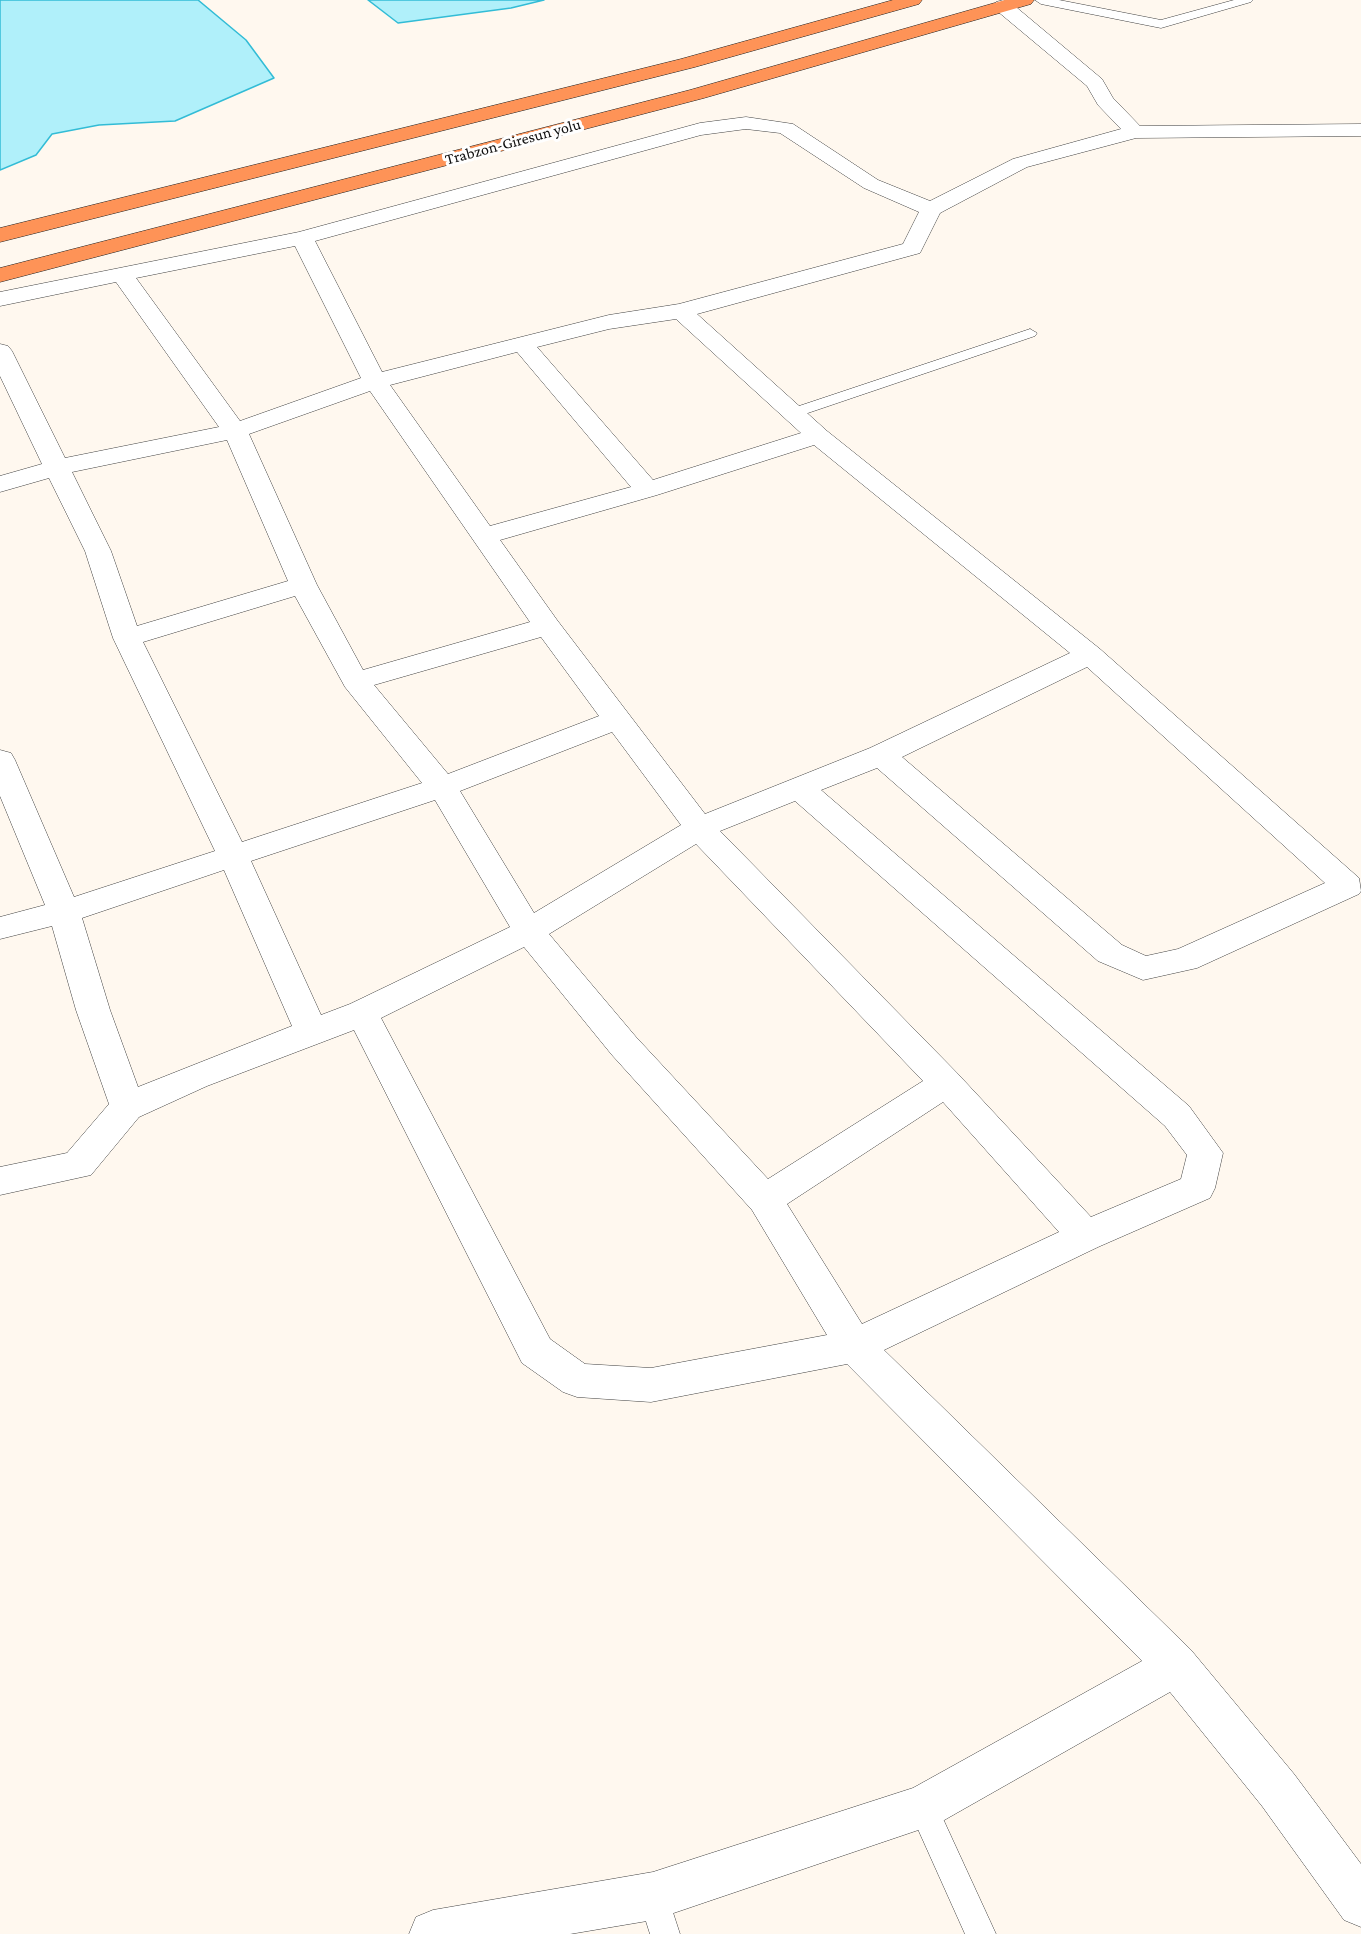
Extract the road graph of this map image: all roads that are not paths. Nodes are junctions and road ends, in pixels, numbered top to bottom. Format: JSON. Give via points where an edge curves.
{"nodes":[{"id":1,"x":913,"y":0,"type":"edge"},
{"id":2,"x":1024,"y":0,"type":"edge"},
{"id":3,"x":1041,"y":0,"type":"edge"},
{"id":4,"x":1247,"y":0,"type":"edge"},
{"id":5,"x":1003,"y":6,"type":"junction"},
{"id":6,"x":1361,"y":130,"type":"edge"},
{"id":7,"x":1135,"y":132,"type":"junction"},
{"id":8,"x":931,"y":209,"type":"junction"},
{"id":9,"x":0,"y":235,"type":"edge"},
{"id":10,"x":302,"y":238,"type":"junction"},
{"id":11,"x":0,"y":275,"type":"edge"},
{"id":12,"x":122,"y":275,"type":"junction"},
{"id":13,"x":0,"y":299,"type":"edge"},
{"id":14,"x":681,"y":311,"type":"junction"},
{"id":15,"x":1030,"y":333,"type":"dead end"},
{"id":16,"x":522,"y":344,"type":"junction"},
{"id":17,"x":0,"y":351,"type":"edge"},
{"id":18,"x":375,"y":381,"type":"junction"},
{"id":19,"x":793,"y":413,"type":"junction"},
{"id":20,"x":235,"y":431,"type":"junction"},
{"id":21,"x":818,"y":436,"type":"junction"},
{"id":22,"x":58,"y":467,"type":"junction"},
{"id":23,"x":0,"y":484,"type":"edge"},
{"id":24,"x":648,"y":490,"type":"junction"},
{"id":25,"x":484,"y":536,"type":"junction"},
{"id":26,"x":303,"y":585,"type":"junction"},
{"id":27,"x":547,"y":626,"type":"junction"},
{"id":28,"x":127,"y":638,"type":"junction"},
{"id":29,"x":1090,"y":655,"type":"junction"},
{"id":30,"x":355,"y":681,"type":"junction"},
{"id":31,"x":618,"y":719,"type":"junction"},
{"id":32,"x":881,"y":755,"type":"junction"},
{"id":33,"x":0,"y":760,"type":"edge"},
{"id":34,"x":442,"y":787,"type":"junction"},
{"id":35,"x":798,"y":787,"type":"junction"},
{"id":36,"x":699,"y":828,"type":"junction"},
{"id":37,"x":233,"y":855,"type":"junction"},
{"id":38,"x":64,"y":912,"type":"junction"},
{"id":39,"x":0,"y":928,"type":"edge"},
{"id":40,"x":529,"y":931,"type":"junction"},
{"id":41,"x":362,"y":1013,"type":"junction"},
{"id":42,"x":312,"y":1033,"type":"junction"},
{"id":43,"x":946,"y":1083,"type":"junction"},
{"id":44,"x":127,"y":1107,"type":"junction"},
{"id":45,"x":0,"y":1181,"type":"edge"},
{"id":46,"x":765,"y":1200,"type":"junction"},
{"id":47,"x":1085,"y":1236,"type":"junction"},
{"id":48,"x":854,"y":1346,"type":"junction"},
{"id":49,"x":1176,"y":1665,"type":"junction"},
{"id":50,"x":923,"y":1807,"type":"junction"},
{"id":51,"x":1361,"y":1903,"type":"edge"},
{"id":52,"x":659,"y":1915,"type":"edge"},
{"id":53,"x":433,"y":1934,"type":"edge"},
{"id":54,"x":981,"y":1934,"type":"edge"}],
"edges":[{"from":1,"to":9,"type":"highway","name":"Trabzon-Giresun yolu","via":[[688,63]]},
{"from":2,"to":5,"type":"highway","name":"Trabzon-Giresun yolu"},
{"from":3,"to":4,"type":"lane","via":[[1161,24]]},
{"from":5,"to":7,"type":"street","via":[[1095,83],[1105,101]]},
{"from":5,"to":11,"type":"highway","name":"Trabzon-Giresun yolu","via":[[697,94]]},
{"from":6,"to":7,"type":"street"},
{"from":7,"to":8,"type":"street","via":[[1020,163]]},
{"from":8,"to":10,"type":"street","via":[[871,184],[786,128],[746,123],[700,129]]},
{"from":8,"to":14,"type":"street","via":[[912,249]]},
{"from":10,"to":12,"type":"street"},
{"from":10,"to":18,"type":"street"},
{"from":12,"to":13,"type":"street"},
{"from":12,"to":20,"type":"street"},
{"from":14,"to":16,"type":"street","via":[[609,322]]},
{"from":14,"to":19,"type":"street"},
{"from":15,"to":19,"type":"lane"},
{"from":16,"to":18,"type":"street"},
{"from":16,"to":24,"type":"street"},
{"from":17,"to":22,"type":"street"},
{"from":18,"to":20,"type":"street"},
{"from":18,"to":25,"type":"street"},
{"from":19,"to":21,"type":"street"},
{"from":20,"to":22,"type":"street"},
{"from":20,"to":26,"type":"street"},
{"from":21,"to":24,"type":"street"},
{"from":21,"to":29,"type":"street"},
{"from":22,"to":23,"type":"street"},
{"from":22,"to":28,"type":"street","via":[[98,551]]},
{"from":24,"to":25,"type":"street"},
{"from":25,"to":27,"type":"street"},
{"from":26,"to":28,"type":"street"},
{"from":26,"to":30,"type":"street"},
{"from":27,"to":30,"type":"street"},
{"from":27,"to":31,"type":"street"},
{"from":28,"to":37,"type":"street"},
{"from":29,"to":32,"type":"street"},
{"from":29,"to":32,"type":"street","via":[[1348,886],[1185,960],[1143,968],[1110,953]]},
{"from":30,"to":34,"type":"street"},
{"from":31,"to":34,"type":"street"},
{"from":31,"to":36,"type":"street"},
{"from":32,"to":35,"type":"street"},
{"from":33,"to":38,"type":"street"},
{"from":34,"to":37,"type":"street"},
{"from":34,"to":40,"type":"street"},
{"from":35,"to":36,"type":"street"},
{"from":35,"to":47,"type":"street","via":[[1177,1116],[1205,1153],[1197,1188]]},
{"from":36,"to":40,"type":"street"},
{"from":36,"to":43,"type":"street"},
{"from":37,"to":38,"type":"street"},
{"from":37,"to":42,"type":"street"},
{"from":38,"to":39,"type":"street"},
{"from":38,"to":44,"type":"street"},
{"from":40,"to":41,"type":"street"},
{"from":40,"to":46,"type":"street","via":[[624,1046]]},
{"from":41,"to":42,"type":"street"},
{"from":41,"to":48,"type":"street","via":[[536,1351],[577,1380],[651,1385]]},
{"from":42,"to":44,"type":"street"},
{"from":43,"to":46,"type":"street"},
{"from":43,"to":47,"type":"street"},
{"from":44,"to":45,"type":"street","via":[[78,1165]]},
{"from":46,"to":48,"type":"street"},
{"from":47,"to":48,"type":"street"},
{"from":48,"to":49,"type":"street"},
{"from":49,"to":50,"type":"street"},
{"from":49,"to":51,"type":"street","via":[[1278,1790]]},
{"from":50,"to":52,"type":"street"},
{"from":50,"to":54,"type":"lane"},
{"from":52,"to":53,"type":"street"}]}
